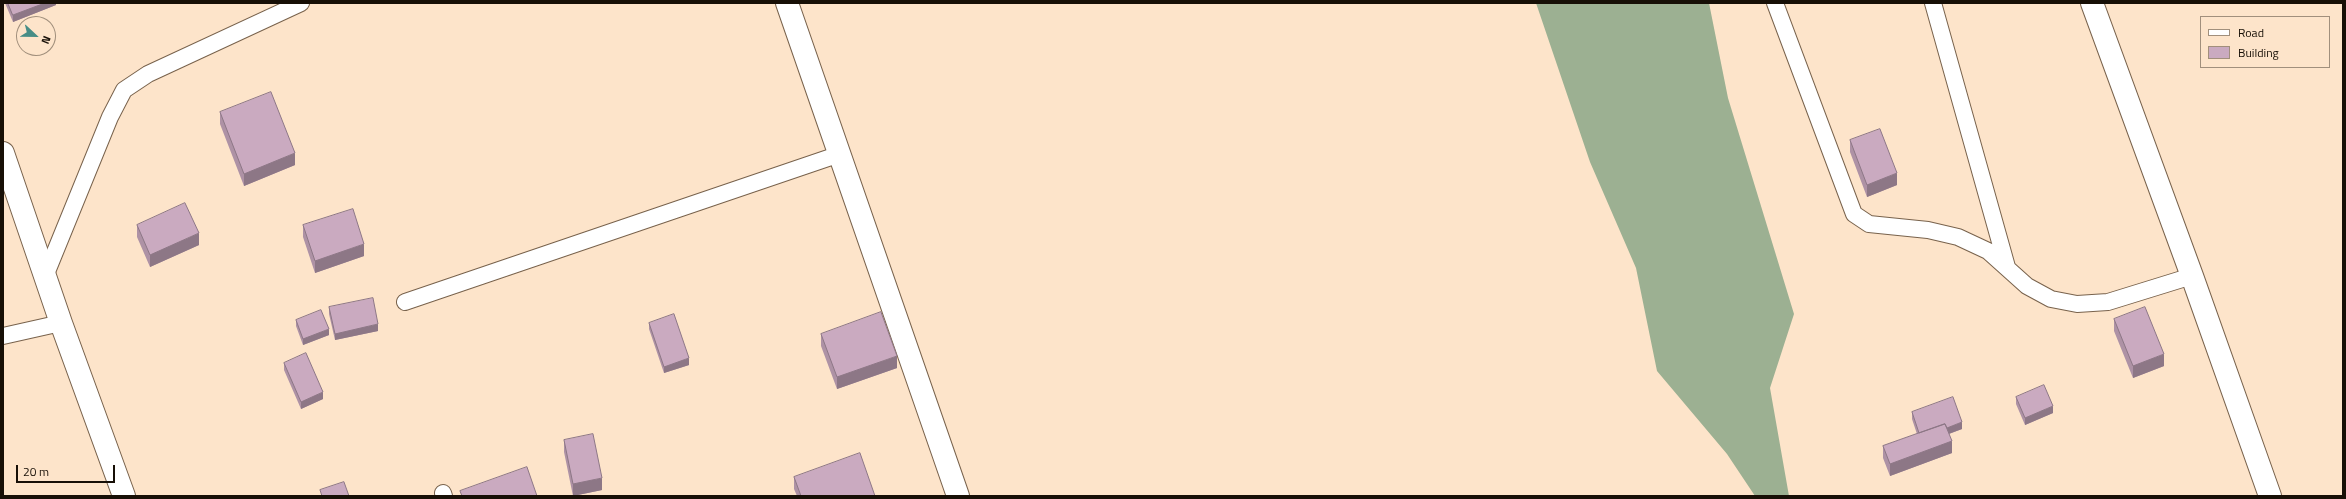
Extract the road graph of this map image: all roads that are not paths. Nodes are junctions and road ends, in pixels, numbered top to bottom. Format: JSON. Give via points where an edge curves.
{"nodes":[{"id":1,"x":302,"y":3,"type":"edge"},
{"id":2,"x":788,"y":3,"type":"edge"},
{"id":3,"x":1775,"y":3,"type":"edge"},
{"id":4,"x":1933,"y":3,"type":"edge"},
{"id":5,"x":2092,"y":3,"type":"edge"},
{"id":6,"x":3,"y":153,"type":"edge"},
{"id":7,"x":840,"y":154,"type":"junction"},
{"id":8,"x":2007,"y":268,"type":"junction"},
{"id":9,"x":46,"y":274,"type":"junction"},
{"id":10,"x":2192,"y":276,"type":"junction"},
{"id":11,"x":405,"y":302,"type":"dead end"},
{"id":12,"x":61,"y":323,"type":"junction"},
{"id":13,"x":3,"y":336,"type":"edge"},
{"id":14,"x":124,"y":496,"type":"edge"},
{"id":15,"x":958,"y":496,"type":"edge"},
{"id":16,"x":2270,"y":496,"type":"edge"}],
"edges":[{"from":1,"to":9,"type":"lane","via":[[148,74],[124,90],[110,117]]},
{"from":2,"to":7,"type":"street"},
{"from":3,"to":8,"type":"lane","via":[[1854,214],[1869,224],[1928,230],[1958,237],[1988,251]]},
{"from":4,"to":8,"type":"lane"},
{"from":5,"to":10,"type":"street"},
{"from":6,"to":9,"type":"street"},
{"from":7,"to":11,"type":"lane"},
{"from":7,"to":15,"type":"street"},
{"from":8,"to":10,"type":"lane","via":[[2027,286],[2052,299],[2077,304],[2108,302]]},
{"from":9,"to":12,"type":"street"},
{"from":10,"to":16,"type":"street"},
{"from":12,"to":13,"type":"lane"},
{"from":12,"to":14,"type":"street"}]}
